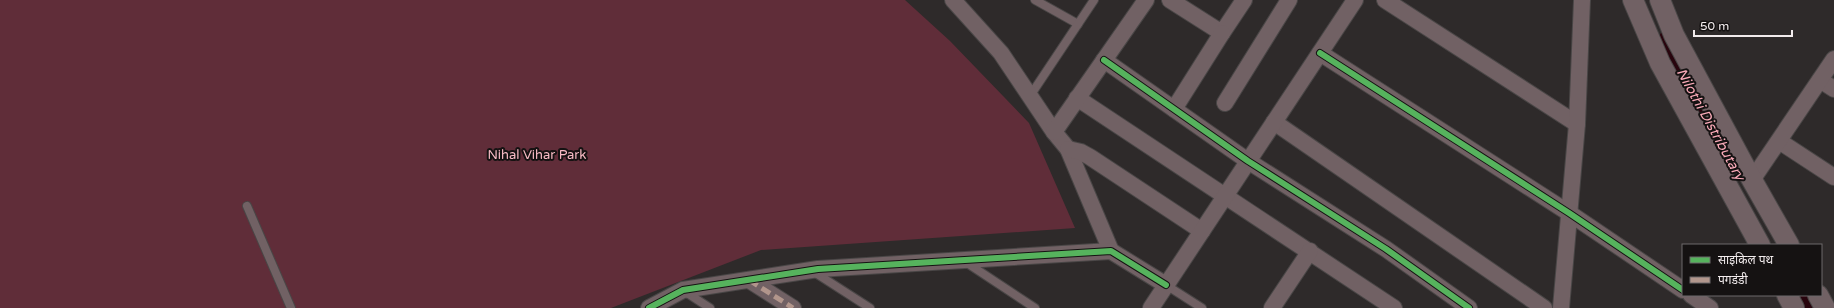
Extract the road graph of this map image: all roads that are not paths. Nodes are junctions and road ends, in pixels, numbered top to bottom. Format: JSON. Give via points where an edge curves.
{"nodes":[{"id":1,"x":953,"y":0,"type":"edge"},
{"id":2,"x":1035,"y":0,"type":"edge"},
{"id":3,"x":1094,"y":0,"type":"edge"},
{"id":4,"x":1146,"y":0,"type":"edge"},
{"id":5,"x":1170,"y":0,"type":"edge"},
{"id":6,"x":1244,"y":0,"type":"edge"},
{"id":7,"x":1289,"y":0,"type":"edge"},
{"id":8,"x":1355,"y":0,"type":"edge"},
{"id":9,"x":1386,"y":0,"type":"edge"},
{"id":10,"x":1582,"y":0,"type":"edge"},
{"id":11,"x":1633,"y":0,"type":"edge"},
{"id":12,"x":1660,"y":0,"type":"edge"},
{"id":13,"x":1078,"y":24,"type":"junction"},
{"id":14,"x":1222,"y":33,"type":"junction"},
{"id":15,"x":1320,"y":53,"type":"junction"},
{"id":16,"x":1834,"y":59,"type":"edge"},
{"id":17,"x":1104,"y":60,"type":"junction"},
{"id":18,"x":1820,"y":80,"type":"junction"},
{"id":19,"x":1834,"y":89,"type":"edge"},
{"id":20,"x":1030,"y":96,"type":"junction"},
{"id":21,"x":1077,"y":98,"type":"junction"},
{"id":22,"x":1225,"y":103,"type":"dead end"},
{"id":23,"x":1174,"y":109,"type":"junction"},
{"id":24,"x":1274,"y":122,"type":"junction"},
{"id":25,"x":1577,"y":124,"type":"junction"},
{"id":26,"x":1054,"y":132,"type":"junction"},
{"id":27,"x":1779,"y":142,"type":"junction"},
{"id":28,"x":1068,"y":149,"type":"junction"},
{"id":29,"x":1248,"y":160,"type":"junction"},
{"id":30,"x":1834,"y":177,"type":"edge"},
{"id":31,"x":1752,"y":180,"type":"junction"},
{"id":32,"x":1226,"y":195,"type":"junction"},
{"id":33,"x":247,"y":206,"type":"dead end"},
{"id":34,"x":1569,"y":213,"type":"junction"},
{"id":35,"x":1202,"y":231,"type":"junction"},
{"id":36,"x":1759,"y":244,"type":"edge"},
{"id":37,"x":1788,"y":244,"type":"edge"},
{"id":38,"x":1111,"y":251,"type":"junction"},
{"id":39,"x":1310,"y":251,"type":"junction"},
{"id":40,"x":962,"y":260,"type":"junction"},
{"id":41,"x":811,"y":270,"type":"junction"},
{"id":42,"x":749,"y":280,"type":"junction"},
{"id":43,"x":1166,"y":285,"type":"junction"},
{"id":44,"x":1682,"y":289,"type":"edge"},
{"id":45,"x":683,"y":290,"type":"junction"},
{"id":46,"x":1692,"y":296,"type":"edge"},
{"id":47,"x":1788,"y":296,"type":"edge"},
{"id":48,"x":1819,"y":296,"type":"edge"},
{"id":49,"x":291,"y":308,"type":"edge"},
{"id":50,"x":649,"y":308,"type":"edge"},
{"id":51,"x":710,"y":308,"type":"edge"},
{"id":52,"x":793,"y":308,"type":"edge"},
{"id":53,"x":870,"y":308,"type":"edge"},
{"id":54,"x":1035,"y":308,"type":"edge"},
{"id":55,"x":1151,"y":308,"type":"edge"},
{"id":56,"x":1202,"y":308,"type":"edge"},
{"id":57,"x":1272,"y":308,"type":"edge"},
{"id":58,"x":1394,"y":308,"type":"edge"},
{"id":59,"x":1469,"y":308,"type":"edge"},
{"id":60,"x":1544,"y":308,"type":"edge"},
{"id":61,"x":1561,"y":308,"type":"edge"},
{"id":62,"x":1710,"y":308,"type":"edge"},
{"id":63,"x":1794,"y":308,"type":"edge"},
{"id":64,"x":1825,"y":308,"type":"edge"}],
"edges":[{"from":1,"to":20,"type":"street","via":[[1001,53]]},
{"from":2,"to":13,"type":"lane"},
{"from":3,"to":13,"type":"lane"},
{"from":4,"to":17,"type":"street"},
{"from":5,"to":14,"type":"street"},
{"from":6,"to":14,"type":"street"},
{"from":7,"to":22,"type":"street"},
{"from":8,"to":15,"type":"street"},
{"from":9,"to":25,"type":"street"},
{"from":10,"to":25,"type":"street"},
{"from":11,"to":36,"type":"street","via":[[1660,63]]},
{"from":12,"to":31,"type":"street","via":[[1674,35]]},
{"from":13,"to":20,"type":"lane"},
{"from":14,"to":23,"type":"street"},
{"from":15,"to":24,"type":"street"},
{"from":15,"to":34,"type":"street"},
{"from":16,"to":18,"type":"street"},
{"from":17,"to":21,"type":"street"},
{"from":17,"to":23,"type":"street"},
{"from":18,"to":19,"type":"street"},
{"from":18,"to":27,"type":"street"},
{"from":20,"to":26,"type":"street"},
{"from":21,"to":26,"type":"street"},
{"from":21,"to":32,"type":"street"},
{"from":23,"to":29,"type":"street"},
{"from":24,"to":29,"type":"street"},
{"from":24,"to":60,"type":"street"},
{"from":25,"to":34,"type":"street"},
{"from":26,"to":28,"type":"street"},
{"from":27,"to":30,"type":"street"},
{"from":27,"to":31,"type":"street"},
{"from":28,"to":35,"type":"street","via":[[1090,157]]},
{"from":28,"to":38,"type":"street"},
{"from":29,"to":32,"type":"street"},
{"from":29,"to":59,"type":"street","via":[[1386,249]]},
{"from":31,"to":37,"type":"street"},
{"from":32,"to":35,"type":"street"},
{"from":32,"to":39,"type":"street"},
{"from":33,"to":49,"type":"lane"},
{"from":34,"to":44,"type":"street"},
{"from":34,"to":61,"type":"street"},
{"from":35,"to":43,"type":"street"},
{"from":38,"to":40,"type":"street"},
{"from":38,"to":43,"type":"street"},
{"from":39,"to":57,"type":"street"},
{"from":39,"to":58,"type":"street"},
{"from":40,"to":41,"type":"street"},
{"from":40,"to":54,"type":"lane"},
{"from":41,"to":42,"type":"street"},
{"from":41,"to":53,"type":"lane"},
{"from":42,"to":45,"type":"street"},
{"from":42,"to":52,"type":"street"},
{"from":43,"to":55,"type":"street"},
{"from":43,"to":56,"type":"lane"},
{"from":45,"to":50,"type":"street"},
{"from":45,"to":51,"type":"lane"},
{"from":46,"to":62,"type":"street"},
{"from":47,"to":63,"type":"street"},
{"from":48,"to":64,"type":"street"}]}
